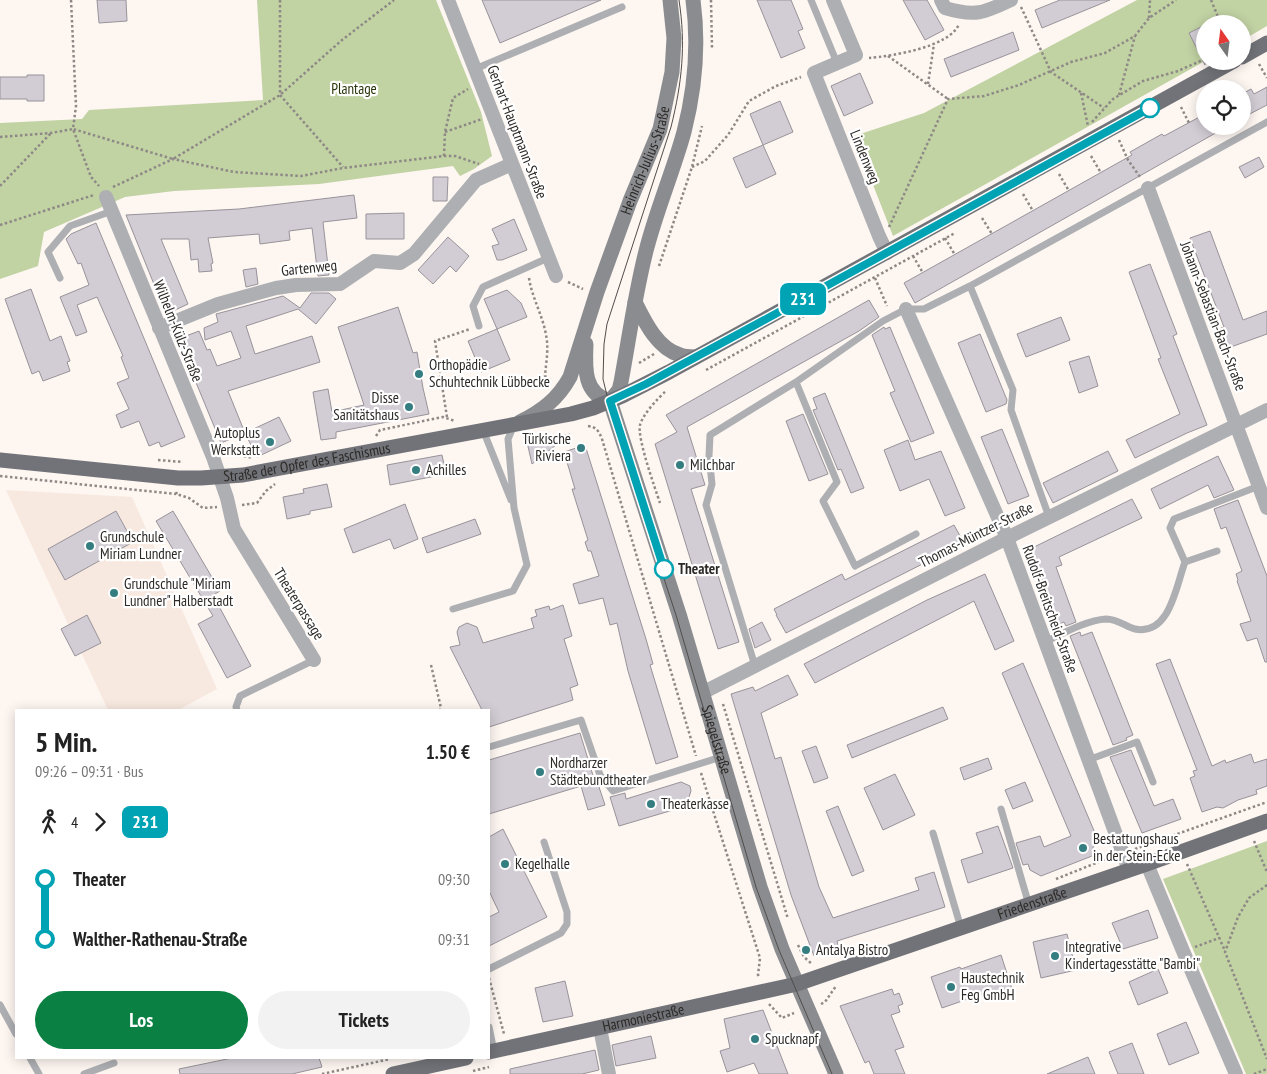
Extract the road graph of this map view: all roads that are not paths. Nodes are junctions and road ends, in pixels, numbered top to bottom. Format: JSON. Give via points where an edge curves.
{"nodes":[{"id":1,"x":448,"y":0,"type":"edge"},
{"id":2,"x":670,"y":0,"type":"edge"},
{"id":3,"x":693,"y":0,"type":"edge"},
{"id":4,"x":811,"y":0,"type":"edge"},
{"id":5,"x":833,"y":0,"type":"edge"},
{"id":6,"x":941,"y":0,"type":"edge"},
{"id":7,"x":1011,"y":0,"type":"edge"},
{"id":8,"x":622,"y":7,"type":"dead end"},
{"id":9,"x":1267,"y":43,"type":"edge"},
{"id":10,"x":1251,"y":52,"type":"edge"},
{"id":11,"x":838,"y":63,"type":"junction"},
{"id":12,"x":1217,"y":70,"type":"edge"},
{"id":13,"x":478,"y":75,"type":"junction"},
{"id":14,"x":1267,"y":122,"type":"edge"},
{"id":15,"x":512,"y":164,"type":"junction"},
{"id":16,"x":1148,"y":188,"type":"junction"},
{"id":17,"x":105,"y":194,"type":"road end"},
{"id":18,"x":112,"y":211,"type":"junction"},
{"id":19,"x":884,"y":247,"type":"junction"},
{"id":20,"x":548,"y":258,"type":"junction"},
{"id":21,"x":556,"y":276,"type":"road end"},
{"id":22,"x":60,"y":278,"type":"dead end"},
{"id":23,"x":970,"y":286,"type":"junction"},
{"id":24,"x":635,"y":302,"type":"junction"},
{"id":25,"x":906,"y":309,"type":"junction"},
{"id":26,"x":589,"y":317,"type":"junction"},
{"id":27,"x":478,"y":326,"type":"road end"},
{"id":28,"x":159,"y":328,"type":"junction"},
{"id":29,"x":696,"y":357,"type":"junction"},
{"id":30,"x":796,"y":382,"type":"junction"},
{"id":31,"x":610,"y":401,"type":"junction"},
{"id":32,"x":1267,"y":410,"type":"edge"},
{"id":33,"x":514,"y":425,"type":"junction"},
{"id":34,"x":1237,"y":425,"type":"junction"},
{"id":35,"x":483,"y":430,"type":"junction"},
{"id":36,"x":0,"y":460,"type":"edge"},
{"id":37,"x":220,"y":477,"type":"junction"},
{"id":38,"x":1259,"y":486,"type":"junction"},
{"id":39,"x":514,"y":508,"type":"junction"},
{"id":40,"x":1267,"y":508,"type":"edge"},
{"id":41,"x":1049,"y":517,"type":"junction"},
{"id":42,"x":916,"y":534,"type":"dead end"},
{"id":43,"x":1007,"y":538,"type":"junction"},
{"id":44,"x":1217,"y":551,"type":"dead end"},
{"id":45,"x":1185,"y":562,"type":"junction"},
{"id":46,"x":453,"y":609,"type":"dead end"},
{"id":47,"x":1045,"y":642,"type":"junction"},
{"id":48,"x":314,"y":660,"type":"joint"},
{"id":49,"x":755,"y":666,"type":"junction"},
{"id":50,"x":702,"y":693,"type":"junction"},
{"id":51,"x":237,"y":709,"type":"edge"},
{"id":52,"x":490,"y":747,"type":"edge"},
{"id":53,"x":721,"y":757,"type":"junction"},
{"id":54,"x":1088,"y":760,"type":"junction"},
{"id":55,"x":1152,"y":782,"type":"dead end"},
{"id":56,"x":1001,"y":809,"type":"dead end"},
{"id":57,"x":1267,"y":821,"type":"edge"},
{"id":58,"x":933,"y":833,"type":"dead end"},
{"id":59,"x":544,"y":842,"type":"dead end"},
{"id":60,"x":1147,"y":864,"type":"junction"},
{"id":61,"x":1130,"y":870,"type":"junction"},
{"id":62,"x":1029,"y":905,"type":"junction"},
{"id":63,"x":961,"y":928,"type":"junction"},
{"id":64,"x":490,"y":968,"type":"edge"},
{"id":65,"x":797,"y":984,"type":"junction"},
{"id":66,"x":0,"y":1005,"type":"edge"},
{"id":67,"x":600,"y":1028,"type":"junction"},
{"id":68,"x":15,"y":1032,"type":"edge"},
{"id":69,"x":491,"y":1052,"type":"edge"},
{"id":70,"x":31,"y":1059,"type":"edge"},
{"id":71,"x":461,"y":1059,"type":"edge"},
{"id":72,"x":114,"y":1063,"type":"dead end"},
{"id":73,"x":1230,"y":1072,"type":"edge"},
{"id":74,"x":40,"y":1074,"type":"edge"},
{"id":75,"x":84,"y":1074,"type":"edge"},
{"id":76,"x":393,"y":1074,"type":"edge"},
{"id":77,"x":609,"y":1074,"type":"edge"},
{"id":78,"x":836,"y":1074,"type":"edge"}],
"edges":[{"from":1,"to":13,"type":"street","name":"Gerhart-Hauptmann-Straße"},
{"from":2,"to":26,"type":"street","name":"Heinrich-Julius-Straße","via":[[674,38],[672,72],[660,129],[630,201]]},
{"from":3,"to":24,"type":"street","name":"Heinrich-Julius-Straße","via":[[696,56],[689,112],[646,251]]},
{"from":4,"to":11,"type":"lane"},
{"from":5,"to":11,"type":"street","via":[[856,55]]},
{"from":6,"to":7,"type":"street","via":[[945,8],[963,14],[981,13]]},
{"from":8,"to":13,"type":"lane"},
{"from":9,"to":10,"type":"main road"},
{"from":11,"to":19,"type":"street","name":"Lindenweg","via":[[814,73]]},
{"from":12,"to":19,"type":"main road","name":"Straße der Opfer des Faschismus"},
{"from":13,"to":15,"type":"street","name":"Gerhart-Hauptmann-Straße"},
{"from":14,"to":16,"type":"lane"},
{"from":15,"to":20,"type":"street","name":"Gerhart-Hauptmann-Straße"},
{"from":15,"to":28,"type":"street","name":"Gartenweg","via":[[476,180],[406,260],[374,261],[340,284],[276,288],[218,304]]},
{"from":16,"to":23,"type":"lane"},
{"from":16,"to":34,"type":"street","name":"Johann-Sebastian-Bach-Straße"},
{"from":17,"to":18,"type":"street","name":"Wilhelm-Külz-Straße"},
{"from":18,"to":22,"type":"lane","via":[[70,226],[48,252]]},
{"from":18,"to":28,"type":"street","name":"Wilhelm-Külz-Straße"},
{"from":19,"to":29,"type":"main road","name":"Straße der Opfer des Faschismus"},
{"from":20,"to":21,"type":"street","name":"Gerhart-Hauptmann-Straße"},
{"from":20,"to":27,"type":"lane","via":[[483,287],[474,306]]},
{"from":23,"to":25,"type":"lane","via":[[924,309]]},
{"from":23,"to":41,"type":"lane","via":[[1013,390],[1011,410]]},
{"from":24,"to":29,"type":"street","via":[[650,330],[666,348],[680,356]]},
{"from":24,"to":31,"type":"street","name":"Heinrich-Julius-Straße","via":[[619,390]]},
{"from":25,"to":30,"type":"lane","via":[[883,321]]},
{"from":25,"to":43,"type":"street","name":"Rudolf-Breitscheid-Straße"},
{"from":26,"to":31,"type":"street","name":"Heinrich-Julius-Straße","via":[[585,358],[590,384],[599,398]]},
{"from":26,"to":33,"type":"street","name":"Heinrich-Julius-Straße","via":[[570,377],[563,389],[538,413]]},
{"from":28,"to":37,"type":"street","name":"Wilhelm-Külz-Straße"},
{"from":29,"to":31,"type":"main road","name":"Straße der Opfer des Faschismus"},
{"from":30,"to":42,"type":"lane","via":[[837,482],[823,500],[855,566]]},
{"from":30,"to":49,"type":"lane","via":[[714,432],[709,440],[712,484],[706,505]]},
{"from":31,"to":33,"type":"main road","name":"Straße der Opfer des Faschismus","via":[[571,414]]},
{"from":31,"to":50,"type":"street","name":"Spiegelstraße"},
{"from":32,"to":34,"type":"street","name":"Thomas-Müntzer-Straße"},
{"from":33,"to":35,"type":"main road","name":"Straße der Opfer des Faschismus"},
{"from":33,"to":39,"type":"lane","via":[[508,440]]},
{"from":34,"to":38,"type":"street","name":"Johann-Sebastian-Bach-Straße"},
{"from":34,"to":41,"type":"street","name":"Thomas-Müntzer-Straße"},
{"from":35,"to":37,"type":"main road","name":"Straße der Opfer des Faschismus"},
{"from":35,"to":39,"type":"lane"},
{"from":36,"to":37,"type":"main road","name":"Straße der Opfer des Faschismus","via":[[178,478]]},
{"from":37,"to":48,"type":"street","name":"Theaterpassage","via":[[239,538]]},
{"from":38,"to":40,"type":"street","name":"Johann-Sebastian-Bach-Straße"},
{"from":38,"to":45,"type":"lane","via":[[1174,519],[1170,528]]},
{"from":39,"to":46,"type":"lane","via":[[527,565],[513,590]]},
{"from":41,"to":43,"type":"street","name":"Thomas-Müntzer-Straße"},
{"from":43,"to":47,"type":"street","name":"Rudolf-Breitscheid-Straße"},
{"from":43,"to":49,"type":"street","name":"Thomas-Müntzer-Straße"},
{"from":44,"to":45,"type":"lane"},
{"from":45,"to":47,"type":"lane","via":[[1174,600],[1155,626],[1134,629],[1106,619]]},
{"from":47,"to":54,"type":"street","name":"Rudolf-Breitscheid-Straße"},
{"from":48,"to":51,"type":"lane","name":"Theaterpassage","via":[[240,696]]},
{"from":49,"to":50,"type":"street","name":"Thomas-Müntzer-Straße"},
{"from":50,"to":53,"type":"street","name":"Spiegelstraße"},
{"from":52,"to":53,"type":"lane","via":[[581,720],[600,775],[613,791]]},
{"from":53,"to":65,"type":"street","name":"Spiegelstraße","via":[[752,863]]},
{"from":54,"to":55,"type":"lane","via":[[1137,742]]},
{"from":54,"to":61,"type":"street","name":"Rudolf-Breitscheid-Straße"},
{"from":56,"to":62,"type":"lane"},
{"from":57,"to":60,"type":"main road","name":"Friedenstraße"},
{"from":58,"to":63,"type":"lane"},
{"from":59,"to":64,"type":"lane","via":[[567,912],[567,924],[560,933]]},
{"from":60,"to":61,"type":"main road","name":"Friedenstraße"},
{"from":60,"to":73,"type":"street"},
{"from":61,"to":62,"type":"main road","name":"Friedenstraße"},
{"from":62,"to":63,"type":"main road","name":"Friedenstraße"},
{"from":63,"to":65,"type":"main road","name":"Friedenstraße"},
{"from":65,"to":67,"type":"main road","name":"Harmoniestraße"},
{"from":65,"to":78,"type":"street","name":"Spiegelstraße"},
{"from":66,"to":68,"type":"lane"},
{"from":67,"to":69,"type":"main road","name":"Harmoniestraße"},
{"from":67,"to":77,"type":"street"},
{"from":70,"to":74,"type":"lane"},
{"from":71,"to":76,"type":"main road"},
{"from":72,"to":75,"type":"lane"}]}
